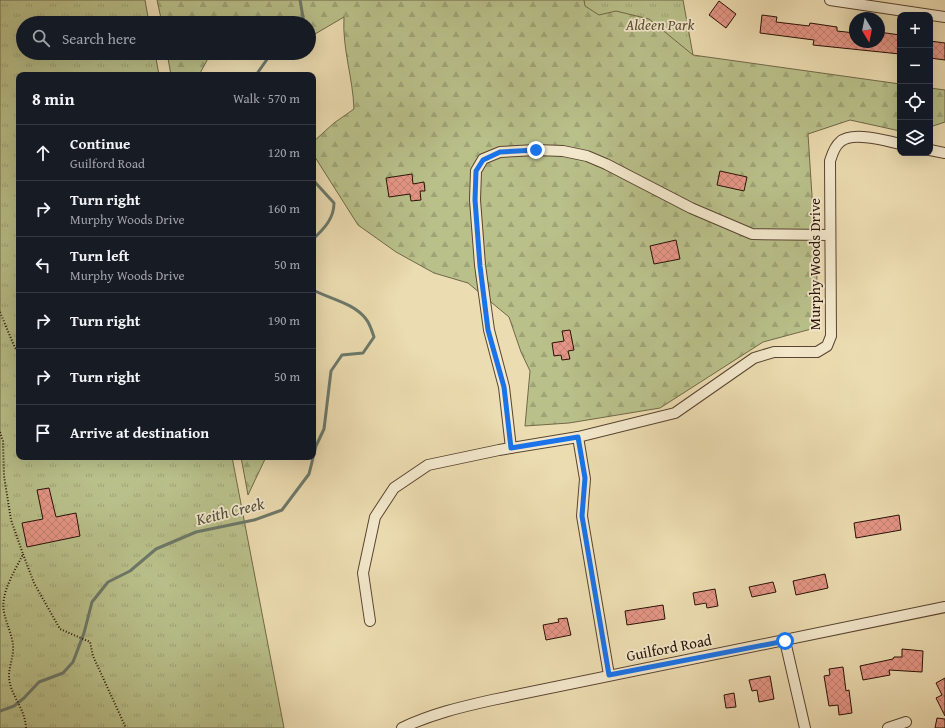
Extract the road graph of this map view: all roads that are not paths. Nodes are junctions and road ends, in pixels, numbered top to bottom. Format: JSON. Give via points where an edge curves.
{"nodes":[{"id":1,"x":830,"y":0,"type":"edge"},
{"id":2,"x":945,"y":17,"type":"edge"},
{"id":3,"x":897,"y":143,"type":"edge"},
{"id":4,"x":933,"y":151,"type":"edge"},
{"id":5,"x":945,"y":153,"type":"edge"},
{"id":6,"x":830,"y":235,"type":"junction"},
{"id":7,"x":578,"y":437,"type":"junction"},
{"id":8,"x":511,"y":448,"type":"junction"},
{"id":9,"x":945,"y":607,"type":"edge"},
{"id":10,"x":370,"y":621,"type":"dead end"},
{"id":11,"x":785,"y":641,"type":"junction"},
{"id":12,"x":609,"y":675,"type":"junction"},
{"id":13,"x":906,"y":722,"type":"dead end"},
{"id":14,"x":402,"y":728,"type":"edge"},
{"id":15,"x":805,"y":728,"type":"edge"},
{"id":16,"x":888,"y":728,"type":"edge"}],
"edges":[{"from":1,"to":2,"type":"street"},
{"from":3,"to":6,"type":"street","name":"Murphy Woods Drive","via":[[855,136],[840,141],[830,161]]},
{"from":4,"to":5,"type":"street"},
{"from":6,"to":7,"type":"street","name":"Murphy Woods Drive","via":[[831,336],[827,346],[817,352],[774,352],[754,358],[675,413]]},
{"from":6,"to":8,"type":"street","via":[[752,234],[691,208],[606,164],[563,151],[500,152],[483,160],[476,171],[475,200],[480,266],[488,330],[504,387]]},
{"from":7,"to":8,"type":"street","name":"Murphy Woods Drive"},
{"from":7,"to":12,"type":"street","via":[[585,478],[582,516]]},
{"from":8,"to":10,"type":"street","name":"Murphy Woods Drive","via":[[428,465],[394,488],[375,517],[363,573]]},
{"from":9,"to":11,"type":"street","name":"Guilford Road"},
{"from":11,"to":12,"type":"street","name":"Guilford Road"},
{"from":11,"to":15,"type":"street"},
{"from":12,"to":14,"type":"street","name":"Guilford Road","via":[[454,708]]},
{"from":13,"to":16,"type":"street"}]}
